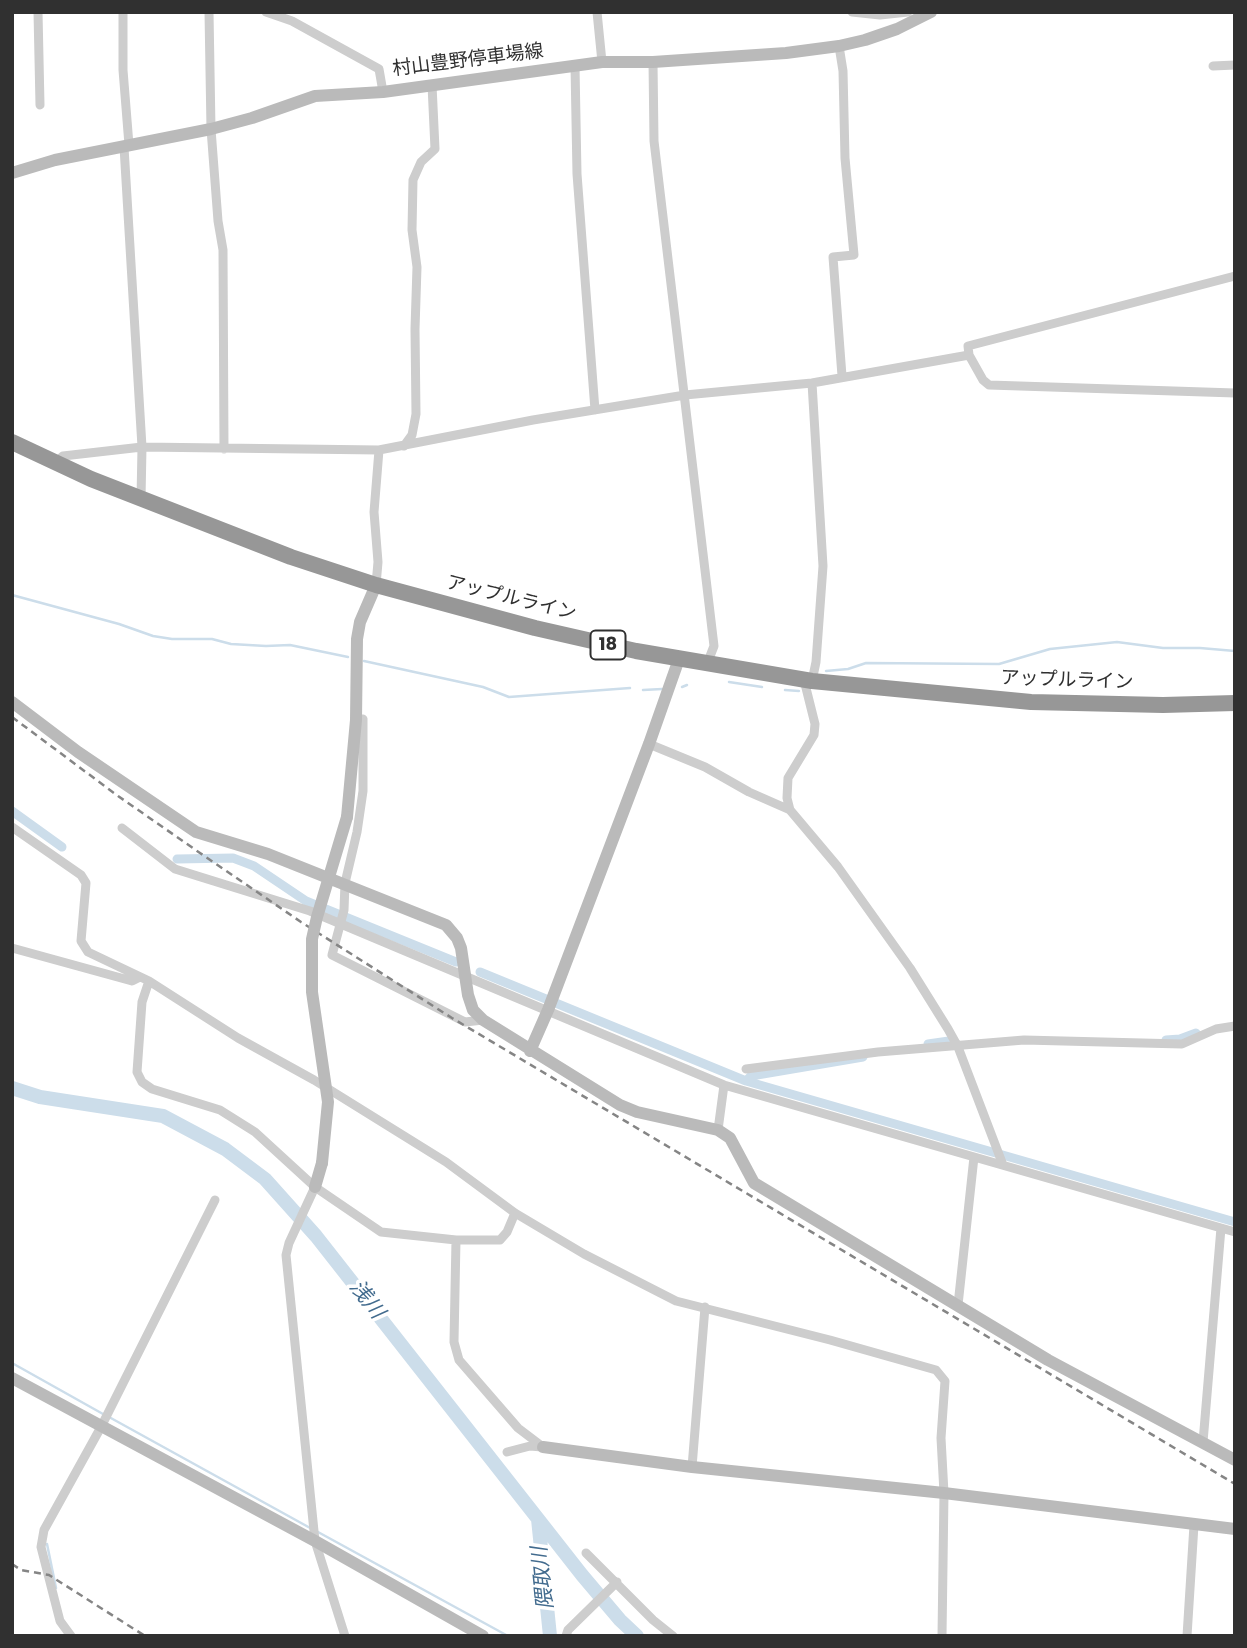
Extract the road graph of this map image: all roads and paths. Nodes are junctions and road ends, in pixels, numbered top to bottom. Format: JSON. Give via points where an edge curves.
{"nodes":[{"id":1,"x":38,"y":12,"type":"edge"},
{"id":2,"x":123,"y":12,"type":"edge"},
{"id":3,"x":209,"y":12,"type":"edge"},
{"id":4,"x":266,"y":12,"type":"edge"},
{"id":5,"x":597,"y":12,"type":"edge"},
{"id":6,"x":852,"y":12,"type":"edge"},
{"id":7,"x":908,"y":12,"type":"edge"},
{"id":8,"x":931,"y":12,"type":"edge"},
{"id":9,"x":839,"y":46,"type":"junction"},
{"id":10,"x":602,"y":62,"type":"junction"},
{"id":11,"x":653,"y":62,"type":"junction"},
{"id":12,"x":1235,"y":65,"type":"edge"},
{"id":13,"x":575,"y":66,"type":"junction"},
{"id":14,"x":1213,"y":66,"type":"dead end"},
{"id":15,"x":432,"y":85,"type":"junction"},
{"id":16,"x":383,"y":92,"type":"junction"},
{"id":17,"x":40,"y":105,"type":"dead end"},
{"id":18,"x":211,"y":129,"type":"junction"},
{"id":19,"x":127,"y":146,"type":"junction"},
{"id":20,"x":12,"y":173,"type":"edge"},
{"id":21,"x":1235,"y":276,"type":"edge"},
{"id":22,"x":969,"y":355,"type":"junction"},
{"id":23,"x":842,"y":376,"type":"junction"},
{"id":24,"x":812,"y":383,"type":"junction"},
{"id":25,"x":1235,"y":393,"type":"edge"},
{"id":26,"x":685,"y":395,"type":"junction"},
{"id":27,"x":595,"y":410,"type":"junction"},
{"id":28,"x":12,"y":442,"type":"edge"},
{"id":29,"x":404,"y":446,"type":"junction"},
{"id":30,"x":142,"y":447,"type":"junction"},
{"id":31,"x":224,"y":449,"type":"junction"},
{"id":32,"x":379,"y":450,"type":"junction"},
{"id":33,"x":55,"y":463,"type":"junction"},
{"id":34,"x":141,"y":499,"type":"junction"},
{"id":35,"x":376,"y":585,"type":"junction"},
{"id":36,"x":679,"y":659,"type":"junction"},
{"id":37,"x":707,"y":664,"type":"junction"},
{"id":38,"x":808,"y":681,"type":"junction"},
{"id":39,"x":12,"y":702,"type":"edge"},
{"id":40,"x":1235,"y":703,"type":"edge"},
{"id":41,"x":356,"y":720,"type":"junction"},
{"id":42,"x":649,"y":744,"type":"junction"},
{"id":43,"x":790,"y":810,"type":"junction"},
{"id":44,"x":12,"y":827,"type":"edge"},
{"id":45,"x":122,"y":828,"type":"dead end"},
{"id":46,"x":345,"y":883,"type":"junction"},
{"id":47,"x":341,"y":918,"type":"junction"},
{"id":48,"x":12,"y":948,"type":"edge"},
{"id":49,"x":465,"y":975,"type":"junction"},
{"id":50,"x":145,"y":979,"type":"junction"},
{"id":51,"x":550,"y":1004,"type":"junction"},
{"id":52,"x":483,"y":1020,"type":"junction"},
{"id":53,"x":1235,"y":1026,"type":"edge"},
{"id":54,"x":958,"y":1047,"type":"junction"},
{"id":55,"x":530,"y":1051,"type":"junction"},
{"id":56,"x":746,"y":1069,"type":"dead end"},
{"id":57,"x":724,"y":1085,"type":"junction"},
{"id":58,"x":718,"y":1130,"type":"junction"},
{"id":59,"x":974,"y":1157,"type":"junction"},
{"id":60,"x":1002,"y":1162,"type":"junction"},
{"id":61,"x":315,"y":1187,"type":"junction"},
{"id":62,"x":215,"y":1200,"type":"dead end"},
{"id":63,"x":515,"y":1213,"type":"junction"},
{"id":64,"x":1222,"y":1228,"type":"junction"},
{"id":65,"x":1235,"y":1232,"type":"edge"},
{"id":66,"x":456,"y":1240,"type":"junction"},
{"id":67,"x":958,"y":1305,"type":"junction"},
{"id":68,"x":705,"y":1307,"type":"junction"},
{"id":69,"x":12,"y":1378,"type":"edge"},
{"id":70,"x":101,"y":1427,"type":"junction"},
{"id":71,"x":1203,"y":1442,"type":"junction"},
{"id":72,"x":543,"y":1447,"type":"junction"},
{"id":73,"x":507,"y":1452,"type":"dead end"},
{"id":74,"x":1235,"y":1460,"type":"edge"},
{"id":75,"x":692,"y":1467,"type":"junction"},
{"id":76,"x":944,"y":1493,"type":"junction"},
{"id":77,"x":1195,"y":1525,"type":"junction"},
{"id":78,"x":1235,"y":1529,"type":"edge"},
{"id":79,"x":314,"y":1541,"type":"junction"},
{"id":80,"x":586,"y":1553,"type":"dead end"},
{"id":81,"x":615,"y":1583,"type":"junction"},
{"id":82,"x":71,"y":1636,"type":"edge"},
{"id":83,"x":345,"y":1636,"type":"edge"},
{"id":84,"x":483,"y":1636,"type":"edge"},
{"id":85,"x":566,"y":1636,"type":"edge"},
{"id":86,"x":673,"y":1636,"type":"edge"},
{"id":87,"x":942,"y":1636,"type":"edge"},
{"id":88,"x":1187,"y":1636,"type":"edge"}],
"edges":[{"from":1,"to":17,"type":"street"},
{"from":2,"to":19,"type":"street"},
{"from":3,"to":18,"type":"street"},
{"from":4,"to":16,"type":"street","via":[[292,21],[379,69]]},
{"from":5,"to":10,"type":"street"},
{"from":6,"to":7,"type":"street"},
{"from":8,"to":9,"type":"street","name":"村山豊野停車場線","via":[[897,29]]},
{"from":9,"to":11,"type":"street","name":"村山豊野停車場線"},
{"from":9,"to":23,"type":"street","via":[[854,256],[833,257]]},
{"from":10,"to":11,"type":"street","name":"村山豊野停車場線"},
{"from":10,"to":13,"type":"street","name":"村山豊野停車場線"},
{"from":11,"to":26,"type":"street","via":[[654,141]]},
{"from":12,"to":14,"type":"street"},
{"from":13,"to":15,"type":"street","name":"村山豊野停車場線"},
{"from":13,"to":27,"type":"street","via":[[576,174]]},
{"from":15,"to":16,"type":"street","name":"村山豊野停車場線"},
{"from":15,"to":29,"type":"street","via":[[435,149],[412,180],[417,267],[416,414],[412,435]]},
{"from":16,"to":18,"type":"street","name":"村山豊野停車場線","via":[[315,96]]},
{"from":18,"to":19,"type":"street","name":"村山豊野停車場線"},
{"from":18,"to":31,"type":"street","via":[[223,250]]},
{"from":19,"to":20,"type":"street","name":"村山豊野停車場線"},
{"from":19,"to":30,"type":"street"},
{"from":21,"to":22,"type":"street","via":[[968,346]]},
{"from":22,"to":23,"type":"street"},
{"from":22,"to":25,"type":"street","via":[[989,385]]},
{"from":23,"to":24,"type":"street"},
{"from":24,"to":26,"type":"street"},
{"from":24,"to":38,"type":"street","via":[[823,566],[816,663]]},
{"from":26,"to":27,"type":"street"},
{"from":26,"to":37,"type":"street","via":[[714,646]]},
{"from":27,"to":29,"type":"street"},
{"from":28,"to":33,"type":"highway","name":"アップルライン","number":"18"},
{"from":29,"to":32,"type":"street"},
{"from":30,"to":31,"type":"street"},
{"from":30,"to":33,"type":"street","via":[[63,456]]},
{"from":30,"to":34,"type":"street"},
{"from":31,"to":32,"type":"street"},
{"from":32,"to":35,"type":"street","via":[[374,512]]},
{"from":33,"to":34,"type":"highway","name":"アップルライン","number":"18"},
{"from":34,"to":35,"type":"highway","name":"アップルライン","number":"18"},
{"from":35,"to":36,"type":"highway","name":"アップルライン","number":"18","via":[[535,628]]},
{"from":35,"to":41,"type":"street","via":[[357,639]]},
{"from":36,"to":37,"type":"highway","name":"アップルライン","number":"18"},
{"from":36,"to":42,"type":"street"},
{"from":37,"to":38,"type":"highway","name":"アップルライン","number":"18"},
{"from":38,"to":40,"type":"highway","name":"アップルライン","number":"18","via":[[1031,702]]},
{"from":38,"to":43,"type":"street","via":[[814,735],[788,778]]},
{"from":39,"to":46,"type":"street","via":[[196,832]]},
{"from":41,"to":46,"type":"street","via":[[363,719],[363,791]]},
{"from":41,"to":61,"type":"street","bridge":true,"via":[[347,817],[312,939],[312,992],[328,1101]]},
{"from":42,"to":43,"type":"street"},
{"from":42,"to":51,"type":"street"},
{"from":43,"to":54,"type":"street","via":[[838,867],[910,968]]},
{"from":44,"to":50,"type":"street","via":[[81,874],[86,883],[81,941],[88,952]]},
{"from":45,"to":47,"type":"street","via":[[175,869]]},
{"from":46,"to":47,"type":"street"},
{"from":46,"to":49,"type":"street","via":[[446,925],[457,938]]},
{"from":47,"to":49,"type":"street"},
{"from":47,"to":52,"type":"street","via":[[332,956],[465,1022]]},
{"from":48,"to":50,"type":"street","via":[[132,981]]},
{"from":49,"to":51,"type":"street"},
{"from":49,"to":52,"type":"street","via":[[473,1010]]},
{"from":50,"to":61,"type":"street","via":[[138,1072],[142,1082],[220,1110],[255,1132]]},
{"from":50,"to":63,"type":"street","via":[[446,1162]]},
{"from":51,"to":55,"type":"street"},
{"from":51,"to":57,"type":"street"},
{"from":52,"to":55,"type":"street"},
{"from":53,"to":54,"type":"street","via":[[1182,1044],[1024,1040]]},
{"from":54,"to":56,"type":"street"},
{"from":54,"to":60,"type":"street"},
{"from":55,"to":58,"type":"street","via":[[620,1105]]},
{"from":57,"to":58,"type":"street"},
{"from":57,"to":59,"type":"street"},
{"from":58,"to":67,"type":"street","via":[[730,1138],[754,1183]]},
{"from":59,"to":60,"type":"street"},
{"from":59,"to":67,"type":"street"},
{"from":60,"to":64,"type":"street"},
{"from":61,"to":66,"type":"street","via":[[381,1232]]},
{"from":61,"to":79,"type":"street","via":[[286,1255]]},
{"from":62,"to":70,"type":"street"},
{"from":63,"to":66,"type":"street","via":[[500,1240]]},
{"from":63,"to":68,"type":"street","via":[[658,1293]]},
{"from":64,"to":65,"type":"street"},
{"from":64,"to":71,"type":"street"},
{"from":66,"to":72,"type":"street","via":[[454,1342],[459,1360],[519,1428]]},
{"from":67,"to":71,"type":"street","via":[[1048,1360]]},
{"from":68,"to":75,"type":"street"},
{"from":68,"to":76,"type":"street","via":[[936,1370],[945,1381],[940,1437]]},
{"from":69,"to":70,"type":"street"},
{"from":70,"to":79,"type":"street"},
{"from":70,"to":82,"type":"street","via":[[44,1530],[41,1547],[60,1620]]},
{"from":71,"to":74,"type":"street"},
{"from":72,"to":73,"type":"street"},
{"from":72,"to":75,"type":"street"},
{"from":75,"to":76,"type":"street"},
{"from":76,"to":77,"type":"street"},
{"from":76,"to":87,"type":"street"},
{"from":77,"to":78,"type":"street"},
{"from":77,"to":88,"type":"street"},
{"from":79,"to":83,"type":"street"},
{"from":79,"to":84,"type":"street"},
{"from":80,"to":81,"type":"street"},
{"from":81,"to":85,"type":"street"},
{"from":81,"to":86,"type":"street"}]}
